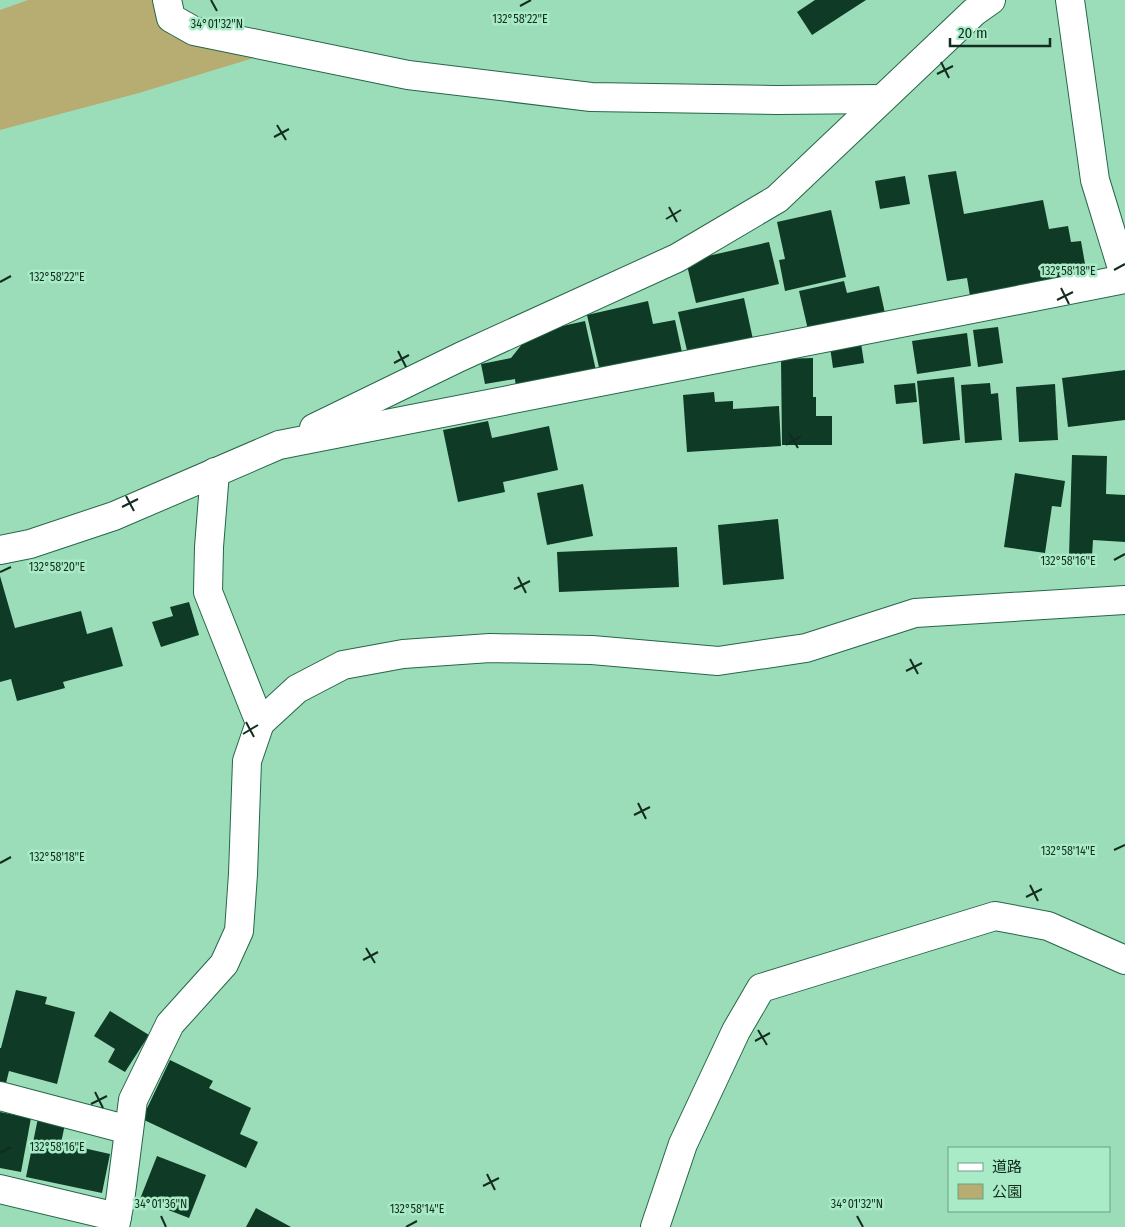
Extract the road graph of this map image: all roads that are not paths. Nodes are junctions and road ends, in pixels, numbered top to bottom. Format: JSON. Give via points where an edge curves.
{"nodes":[{"id":1,"x":167,"y":0,"type":"edge"},
{"id":2,"x":991,"y":0,"type":"edge"},
{"id":3,"x":1070,"y":0,"type":"edge"},
{"id":4,"x":882,"y":99,"type":"junction"},
{"id":5,"x":1125,"y":278,"type":"edge"},
{"id":6,"x":279,"y":445,"type":"junction"},
{"id":7,"x":215,"y":472,"type":"junction"},
{"id":8,"x":0,"y":550,"type":"edge"},
{"id":9,"x":1125,"y":600,"type":"edge"},
{"id":10,"x":260,"y":723,"type":"junction"},
{"id":11,"x":1125,"y":960,"type":"edge"},
{"id":12,"x":0,"y":1096,"type":"edge"},
{"id":13,"x":129,"y":1130,"type":"junction"},
{"id":14,"x":0,"y":1189,"type":"edge"},
{"id":15,"x":116,"y":1222,"type":"edge"},
{"id":16,"x":656,"y":1227,"type":"edge"}],
"edges":[{"from":1,"to":4,"type":"street","via":[[171,18],[194,31],[408,75],[591,97]]},
{"from":2,"to":4,"type":"street","via":[[974,12]]},
{"from":3,"to":5,"type":"street","via":[[1095,180]]},
{"from":4,"to":6,"type":"street","via":[[777,199],[677,258],[460,357]]},
{"from":5,"to":6,"type":"street"},
{"from":6,"to":7,"type":"street"},
{"from":7,"to":8,"type":"street","via":[[114,516],[30,544]]},
{"from":7,"to":10,"type":"street","via":[[208,592]]},
{"from":9,"to":10,"type":"street","via":[[914,613],[806,648],[718,661],[583,650],[490,648],[403,654],[342,665],[297,689]]},
{"from":10,"to":13,"type":"street","via":[[247,761],[239,931],[224,964],[170,1024],[133,1100]]},
{"from":11,"to":16,"type":"street","via":[[1048,926],[995,916],[761,988],[736,1031],[683,1144]]},
{"from":12,"to":13,"type":"street"},
{"from":13,"to":15,"type":"street"},
{"from":14,"to":15,"type":"street"}]}
